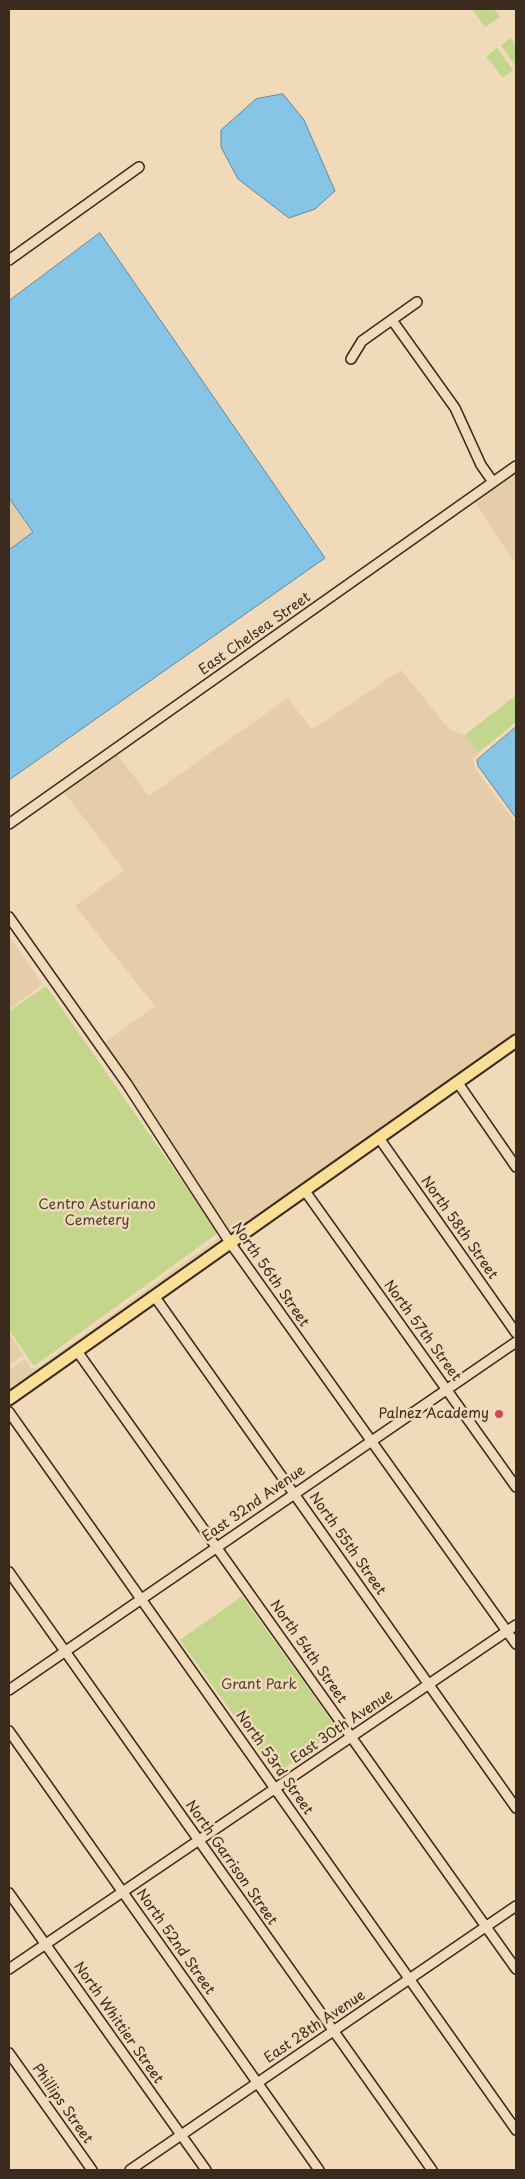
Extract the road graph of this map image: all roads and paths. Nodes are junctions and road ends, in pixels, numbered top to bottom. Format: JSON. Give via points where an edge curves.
{"nodes":[{"id":1,"x":139,"y":167,"type":"dead end"},
{"id":2,"x":9,"y":260,"type":"edge"},
{"id":3,"x":417,"y":302,"type":"dead end"},
{"id":4,"x":392,"y":320,"type":"junction"},
{"id":5,"x":351,"y":359,"type":"dead end"},
{"id":6,"x":516,"y":466,"type":"edge"},
{"id":7,"x":493,"y":482,"type":"junction"},
{"id":8,"x":9,"y":824,"type":"edge"},
{"id":9,"x":9,"y":917,"type":"edge"},
{"id":10,"x":516,"y":1041,"type":"edge"},
{"id":11,"x":458,"y":1083,"type":"junction"},
{"id":12,"x":379,"y":1138,"type":"junction"},
{"id":13,"x":516,"y":1167,"type":"edge"},
{"id":14,"x":305,"y":1191,"type":"junction"},
{"id":15,"x":231,"y":1244,"type":"junction"},
{"id":16,"x":155,"y":1297,"type":"junction"},
{"id":17,"x":516,"y":1333,"type":"edge"},
{"id":18,"x":516,"y":1342,"type":"edge"},
{"id":19,"x":77,"y":1351,"type":"junction"},
{"id":20,"x":447,"y":1390,"type":"junction"},
{"id":21,"x":9,"y":1399,"type":"edge"},
{"id":22,"x":9,"y":1412,"type":"edge"},
{"id":23,"x":370,"y":1442,"type":"junction"},
{"id":24,"x":516,"y":1487,"type":"edge"},
{"id":25,"x":294,"y":1493,"type":"junction"},
{"id":26,"x":218,"y":1547,"type":"junction"},
{"id":27,"x":9,"y":1572,"type":"edge"},
{"id":28,"x":142,"y":1599,"type":"junction"},
{"id":29,"x":516,"y":1625,"type":"edge"},
{"id":30,"x":507,"y":1632,"type":"junction"},
{"id":31,"x":516,"y":1644,"type":"edge"},
{"id":32,"x":65,"y":1652,"type":"junction"},
{"id":33,"x":429,"y":1684,"type":"junction"},
{"id":34,"x":9,"y":1690,"type":"edge"},
{"id":35,"x":9,"y":1731,"type":"edge"},
{"id":36,"x":352,"y":1738,"type":"junction"},
{"id":37,"x":275,"y":1788,"type":"junction"},
{"id":38,"x":516,"y":1808,"type":"edge"},
{"id":39,"x":199,"y":1841,"type":"junction"},
{"id":40,"x":9,"y":1892,"type":"edge"},
{"id":41,"x":123,"y":1892,"type":"junction"},
{"id":42,"x":516,"y":1906,"type":"edge"},
{"id":43,"x":486,"y":1926,"type":"junction"},
{"id":44,"x":45,"y":1944,"type":"junction"},
{"id":45,"x":9,"y":1969,"type":"edge"},
{"id":46,"x":516,"y":1969,"type":"edge"},
{"id":47,"x":410,"y":1979,"type":"junction"},
{"id":48,"x":333,"y":2031,"type":"junction"},
{"id":49,"x":9,"y":2053,"type":"edge"},
{"id":50,"x":257,"y":2083,"type":"junction"},
{"id":51,"x":516,"y":2130,"type":"edge"},
{"id":52,"x":181,"y":2135,"type":"junction"},
{"id":53,"x":92,"y":2170,"type":"edge"},
{"id":54,"x":130,"y":2170,"type":"edge"},
{"id":55,"x":206,"y":2170,"type":"edge"},
{"id":56,"x":319,"y":2170,"type":"edge"},
{"id":57,"x":432,"y":2170,"type":"edge"}],
"edges":[{"from":1,"to":2,"type":"street"},
{"from":3,"to":4,"type":"street"},
{"from":4,"to":5,"type":"street","via":[[362,341]]},
{"from":4,"to":7,"type":"street","via":[[455,408],[481,465]]},
{"from":6,"to":7,"type":"street","name":"East Chelsea Street"},
{"from":7,"to":8,"type":"street","name":"East Chelsea Street"},
{"from":9,"to":15,"type":"street","name":"North 56th Street","via":[[127,1084]]},
{"from":10,"to":11,"type":"main road"},
{"from":11,"to":12,"type":"main road"},
{"from":11,"to":13,"type":"street"},
{"from":12,"to":14,"type":"main road"},
{"from":12,"to":17,"type":"street","name":"North 58th Street"},
{"from":14,"to":15,"type":"main road"},
{"from":14,"to":20,"type":"street","name":"North 57th Street"},
{"from":15,"to":16,"type":"main road"},
{"from":15,"to":23,"type":"street","name":"North 56th Street"},
{"from":16,"to":19,"type":"main road"},
{"from":16,"to":25,"type":"street","name":"North 55th Street"},
{"from":18,"to":20,"type":"street","name":"East 32nd Avenue"},
{"from":19,"to":21,"type":"main road"},
{"from":19,"to":26,"type":"street","name":"North 54th Street"},
{"from":20,"to":23,"type":"street","name":"East 32nd Avenue"},
{"from":20,"to":24,"type":"street","name":"North 57th Street"},
{"from":22,"to":28,"type":"street","name":"North 53rd Street"},
{"from":23,"to":25,"type":"street","name":"East 32nd Avenue"},
{"from":23,"to":30,"type":"street","name":"North 56th Street"},
{"from":25,"to":26,"type":"street","name":"East 32nd Avenue"},
{"from":25,"to":33,"type":"street","name":"North 55th Street"},
{"from":26,"to":28,"type":"street","name":"East 32nd Avenue"},
{"from":26,"to":36,"type":"street","name":"North 54th Street"},
{"from":27,"to":32,"type":"street","name":"North Garrison Street"},
{"from":28,"to":32,"type":"street","name":"East 32nd Avenue"},
{"from":28,"to":37,"type":"street","name":"North 53rd Street"},
{"from":29,"to":30,"type":"street","name":"East 30th Avenue"},
{"from":30,"to":31,"type":"street","name":"North 56th Street"},
{"from":30,"to":33,"type":"street","name":"East 30th Avenue"},
{"from":32,"to":34,"type":"street","name":"East 32nd Avenue"},
{"from":32,"to":39,"type":"street","name":"North Garrison Street"},
{"from":33,"to":36,"type":"street","name":"East 30th Avenue"},
{"from":33,"to":38,"type":"street","name":"North 55th Street"},
{"from":35,"to":41,"type":"street","name":"North 52nd Street"},
{"from":36,"to":37,"type":"street","name":"East 30th Avenue"},
{"from":36,"to":43,"type":"street","name":"North 54th Street"},
{"from":37,"to":39,"type":"street","name":"East 30th Avenue"},
{"from":37,"to":47,"type":"street","name":"North 53rd Street"},
{"from":39,"to":41,"type":"street","name":"East 30th Avenue"},
{"from":39,"to":48,"type":"street","name":"North Garrison Street"},
{"from":40,"to":44,"type":"street","name":"North Whittier Street"},
{"from":41,"to":44,"type":"street","name":"East 30th Avenue"},
{"from":41,"to":50,"type":"street","name":"North 52nd Street"},
{"from":42,"to":43,"type":"street","name":"East 28th Avenue"},
{"from":43,"to":46,"type":"street","name":"North 54th Street"},
{"from":43,"to":47,"type":"street","name":"East 28th Avenue"},
{"from":44,"to":45,"type":"street","name":"East 30th Avenue"},
{"from":44,"to":52,"type":"street","name":"North Whittier Street"},
{"from":47,"to":48,"type":"street","name":"East 28th Avenue"},
{"from":47,"to":51,"type":"street","name":"North 53rd Street"},
{"from":48,"to":50,"type":"street","name":"East 28th Avenue"},
{"from":48,"to":57,"type":"street","name":"North Garrison Street"},
{"from":49,"to":53,"type":"street","name":"Phillips Street"},
{"from":50,"to":52,"type":"street","name":"East 28th Avenue"},
{"from":50,"to":56,"type":"street","name":"North 52nd Street"},
{"from":52,"to":54,"type":"street","name":"East 28th Avenue"},
{"from":52,"to":55,"type":"street","name":"North Whittier Street"}]}
